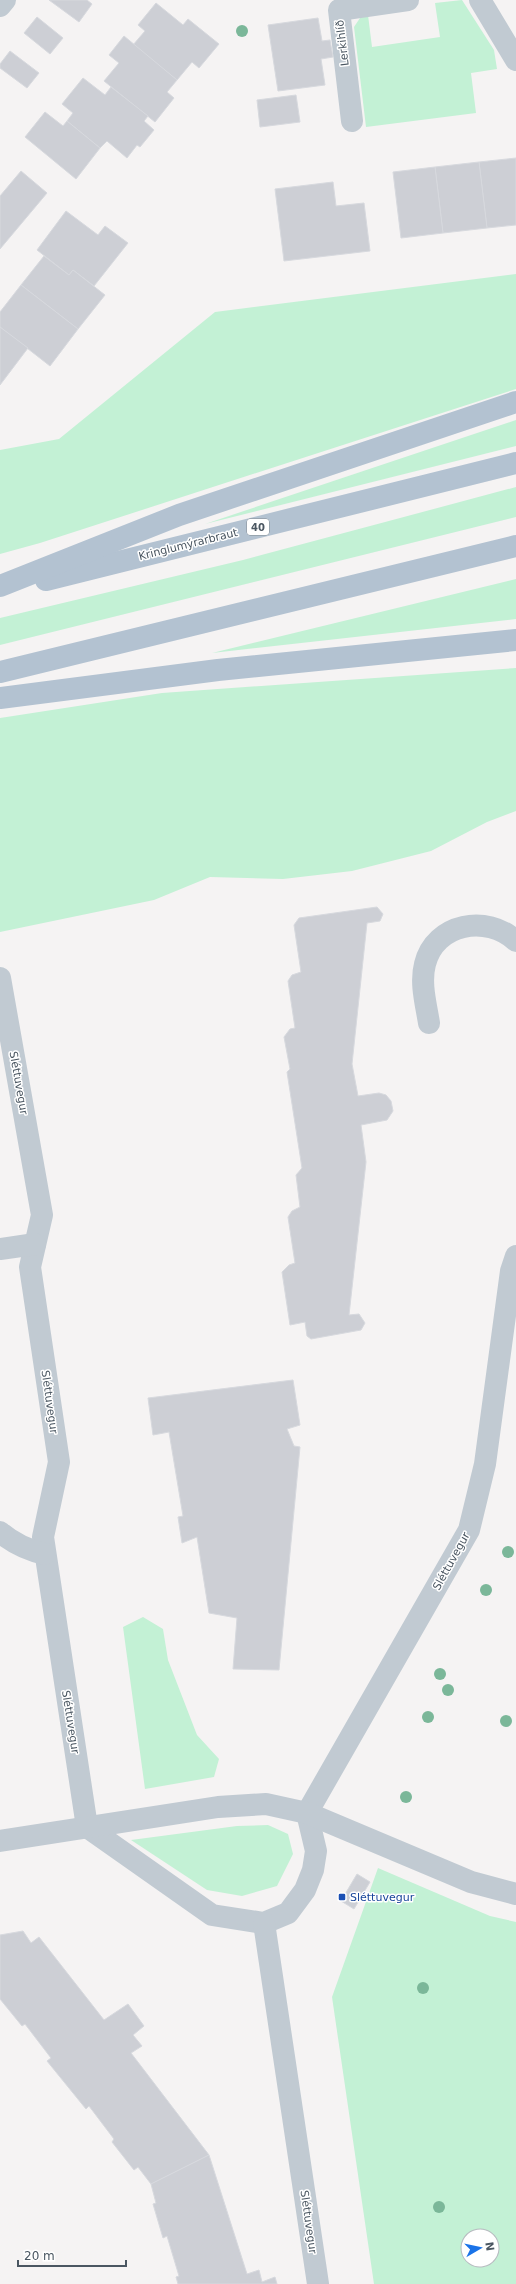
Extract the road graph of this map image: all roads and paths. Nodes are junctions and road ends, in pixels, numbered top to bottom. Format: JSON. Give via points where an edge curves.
{"nodes":[{"id":1,"x":5,"y":0,"type":"edge"},
{"id":2,"x":408,"y":0,"type":"edge"},
{"id":3,"x":480,"y":0,"type":"edge"},
{"id":4,"x":0,"y":6,"type":"edge"},
{"id":5,"x":516,"y":60,"type":"edge"},
{"id":6,"x":352,"y":121,"type":"dead end"},
{"id":7,"x":516,"y":402,"type":"edge"},
{"id":8,"x":516,"y":463,"type":"edge"},
{"id":9,"x":516,"y":546,"type":"edge"},
{"id":10,"x":0,"y":586,"type":"edge"},
{"id":11,"x":0,"y":591,"type":"edge"},
{"id":12,"x":516,"y":640,"type":"edge"},
{"id":13,"x":0,"y":672,"type":"edge"},
{"id":14,"x":0,"y":698,"type":"edge"},
{"id":15,"x":516,"y":941,"type":"edge"},
{"id":16,"x":0,"y":978,"type":"edge"},
{"id":17,"x":429,"y":1022,"type":"dead end"},
{"id":18,"x":35,"y":1244,"type":"junction"},
{"id":19,"x":0,"y":1249,"type":"edge"},
{"id":20,"x":516,"y":1256,"type":"edge"},
{"id":21,"x":0,"y":1532,"type":"edge"},
{"id":22,"x":45,"y":1554,"type":"junction"},
{"id":23,"x":307,"y":1813,"type":"junction"},
{"id":24,"x":87,"y":1827,"type":"junction"},
{"id":25,"x":0,"y":1841,"type":"edge"},
{"id":26,"x":516,"y":1894,"type":"edge"},
{"id":27,"x":264,"y":1923,"type":"junction"},
{"id":28,"x":318,"y":2284,"type":"edge"}],
"edges":[{"from":1,"to":4,"type":"street"},
{"from":2,"to":6,"type":"street","name":"Lerkihlíð","via":[[339,10]]},
{"from":3,"to":5,"type":"street"},
{"from":7,"to":10,"type":"main road","via":[[179,515]]},
{"from":8,"to":11,"type":"main road","name":"Kringlumýrarbraut","number":"40"},
{"from":9,"to":13,"type":"main road"},
{"from":12,"to":14,"type":"main road","via":[[218,670]]},
{"from":15,"to":17,"type":"street","via":[[509,934],[494,927],[478,924],[462,926],[439,940],[430,951],[423,978]]},
{"from":16,"to":18,"type":"street","name":"Sléttuvegur","via":[[42,1215]]},
{"from":18,"to":19,"type":"street"},
{"from":18,"to":22,"type":"street","name":"Sléttuvegur","via":[[30,1267],[59,1462],[43,1537]]},
{"from":20,"to":23,"type":"street","name":"Sléttuvegur","via":[[511,1271],[485,1464],[469,1530]]},
{"from":21,"to":22,"type":"street","via":[[28,1551]]},
{"from":22,"to":24,"type":"street","name":"Sléttuvegur"},
{"from":23,"to":24,"type":"street","via":[[258,1804],[218,1807]]},
{"from":23,"to":26,"type":"street","via":[[471,1882]]},
{"from":23,"to":27,"type":"street","via":[[316,1851],[313,1870],[305,1890],[288,1913]]},
{"from":24,"to":25,"type":"street"},
{"from":24,"to":27,"type":"street","via":[[212,1915]]},
{"from":27,"to":28,"type":"street","name":"Sléttuvegur"}]}
